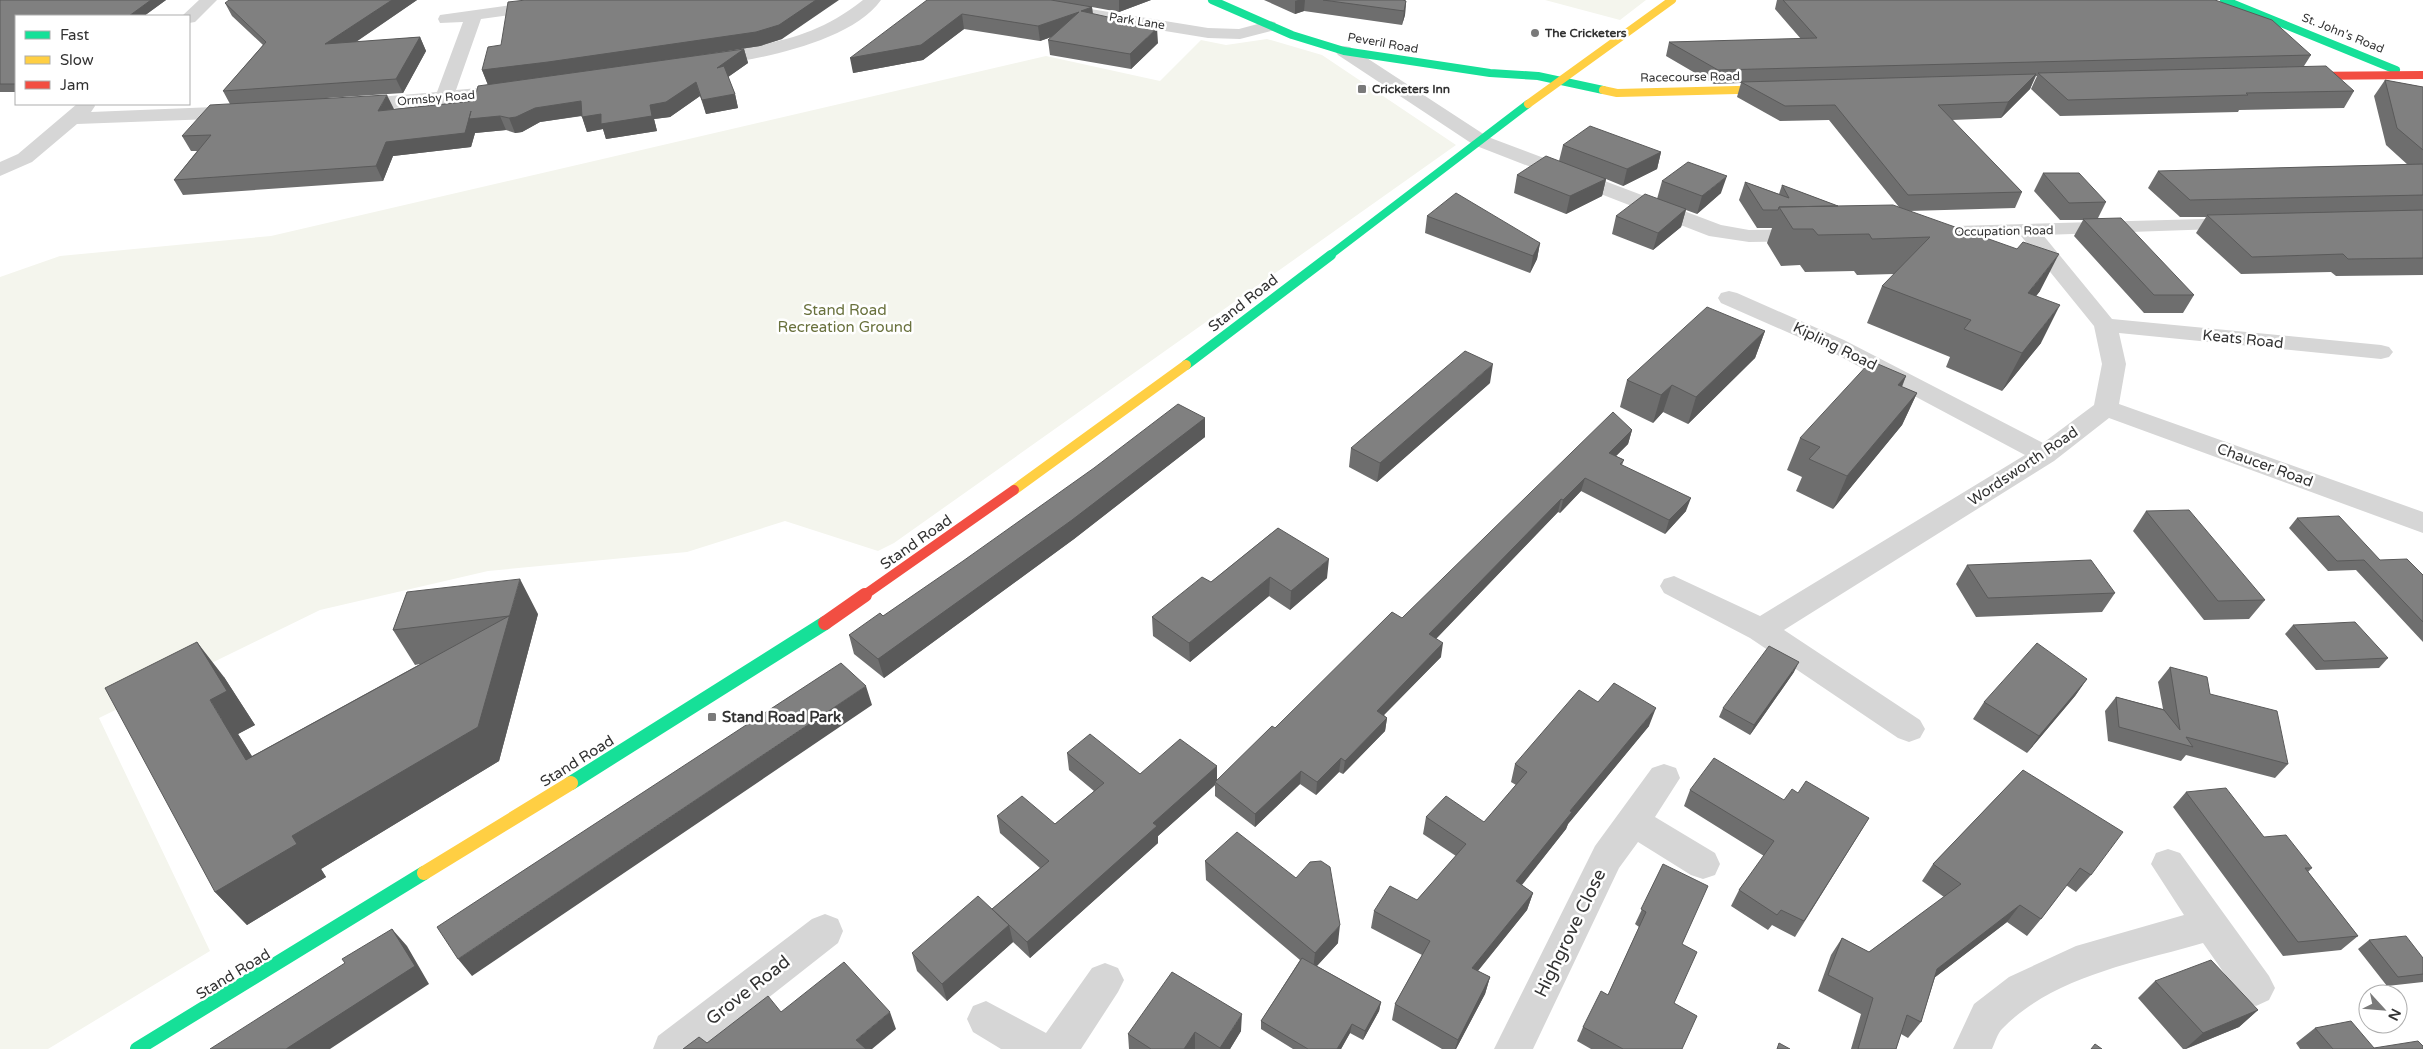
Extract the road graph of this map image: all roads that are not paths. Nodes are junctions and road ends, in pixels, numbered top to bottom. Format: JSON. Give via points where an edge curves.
{"nodes":[{"id":1,"x":209,"y":0,"type":"edge"},
{"id":2,"x":464,"y":0,"type":"edge"},
{"id":3,"x":585,"y":0,"type":"edge"},
{"id":4,"x":874,"y":0,"type":"edge"},
{"id":5,"x":1005,"y":0,"type":"edge"},
{"id":6,"x":1212,"y":0,"type":"edge"},
{"id":7,"x":1672,"y":0,"type":"edge"},
{"id":8,"x":2224,"y":0,"type":"edge"},
{"id":9,"x":2245,"y":3,"type":"edge"},
{"id":10,"x":190,"y":17,"type":"edge"},
{"id":11,"x":459,"y":18,"type":"junction"},
{"id":12,"x":1269,"y":26,"type":"junction"},
{"id":13,"x":1344,"y":51,"type":"junction"},
{"id":14,"x":690,"y":65,"type":"edge"},
{"id":15,"x":2288,"y":76,"type":"edge"},
{"id":16,"x":2407,"y":76,"type":"junction"},
{"id":17,"x":2423,"y":76,"type":"edge"},
{"id":18,"x":1558,"y":80,"type":"junction"},
{"id":19,"x":2423,"y":81,"type":"edge"},
{"id":20,"x":528,"y":88,"type":"edge"},
{"id":21,"x":1785,"y":89,"type":"edge"},
{"id":22,"x":444,"y":98,"type":"junction"},
{"id":23,"x":88,"y":105,"type":"edge"},
{"id":24,"x":337,"y":107,"type":"edge"},
{"id":25,"x":261,"y":111,"type":"edge"},
{"id":26,"x":73,"y":118,"type":"junction"},
{"id":27,"x":1481,"y":141,"type":"junction"},
{"id":28,"x":0,"y":170,"type":"edge"},
{"id":29,"x":2255,"y":224,"type":"edge"},
{"id":30,"x":2027,"y":230,"type":"junction"},
{"id":31,"x":1908,"y":233,"type":"edge"},
{"id":32,"x":1829,"y":234,"type":"edge"},
{"id":33,"x":1729,"y":298,"type":"dead end"},
{"id":34,"x":2105,"y":325,"type":"junction"},
{"id":35,"x":2381,"y":352,"type":"dead end"},
{"id":36,"x":2106,"y":408,"type":"junction"},
{"id":37,"x":2045,"y":455,"type":"junction"},
{"id":38,"x":2423,"y":523,"type":"edge"},
{"id":39,"x":1674,"y":586,"type":"dead end"},
{"id":40,"x":1761,"y":630,"type":"junction"},
{"id":41,"x":1909,"y":729,"type":"dead end"},
{"id":42,"x":1664,"y":778,"type":"dead end"},
{"id":43,"x":1633,"y":821,"type":"junction"},
{"id":44,"x":1703,"y":864,"type":"dead end"},
{"id":45,"x":2168,"y":864,"type":"dead end"},
{"id":46,"x":2211,"y":924,"type":"junction"},
{"id":47,"x":825,"y":931,"type":"dead end"},
{"id":48,"x":1105,"y":980,"type":"dead end"},
{"id":49,"x":2256,"y":988,"type":"dead end"},
{"id":50,"x":986,"y":1019,"type":"dead end"},
{"id":51,"x":137,"y":1049,"type":"edge"},
{"id":52,"x":672,"y":1049,"type":"edge"},
{"id":53,"x":1037,"y":1049,"type":"edge"},
{"id":54,"x":1058,"y":1049,"type":"edge"},
{"id":55,"x":1513,"y":1049,"type":"edge"},
{"id":56,"x":1972,"y":1049,"type":"edge"}],
"edges":[{"from":1,"to":10,"type":"street"},
{"from":2,"to":11,"type":"street"},
{"from":3,"to":11,"type":"street"},
{"from":4,"to":14,"type":"street","via":[[836,28],[804,42]]},
{"from":5,"to":12,"type":"street","name":"Park Lane","via":[[1208,33],[1240,34]]},
{"from":6,"to":12,"type":"street","name":"Peveril Road"},
{"from":7,"to":18,"type":"street","name":"Stand Road"},
{"from":8,"to":9,"type":"street","name":"St. John's Road"},
{"from":9,"to":16,"type":"street","name":"St. John's Road"},
{"from":11,"to":22,"type":"street"},
{"from":12,"to":13,"type":"street","name":"Peveril Road"},
{"from":13,"to":18,"type":"street","name":"Peveril Road"},
{"from":13,"to":27,"type":"street"},
{"from":15,"to":16,"type":"street"},
{"from":16,"to":17,"type":"street"},
{"from":16,"to":19,"type":"street","name":"St. John's Road"},
{"from":18,"to":21,"type":"street","name":"Racecourse Road","via":[[1617,93]]},
{"from":18,"to":27,"type":"street","name":"Stand Road"},
{"from":20,"to":22,"type":"street","name":"Ormsby Road"},
{"from":22,"to":24,"type":"street","name":"Ormsby Road"},
{"from":23,"to":26,"type":"street"},
{"from":25,"to":26,"type":"street"},
{"from":26,"to":28,"type":"street","via":[[25,158]]},
{"from":27,"to":32,"type":"street","via":[[1717,231],[1750,236]]},
{"from":27,"to":51,"type":"street","name":"Stand Road","via":[[1220,340],[917,560],[817,628]]},
{"from":29,"to":30,"type":"street","name":"Occupation Road"},
{"from":30,"to":31,"type":"street","name":"Occupation Road"},
{"from":30,"to":34,"type":"street"},
{"from":33,"to":37,"type":"street","name":"Kipling Road","via":[[1836,345]]},
{"from":34,"to":35,"type":"street","name":"Keats Road"},
{"from":34,"to":36,"type":"street","via":[[2114,364]]},
{"from":36,"to":37,"type":"street","name":"Wordsworth Road"},
{"from":36,"to":38,"type":"street","name":"Chaucer Road"},
{"from":37,"to":40,"type":"street","name":"Wordsworth Road"},
{"from":39,"to":40,"type":"street"},
{"from":40,"to":41,"type":"street"},
{"from":42,"to":43,"type":"street","name":"Highgrove Close"},
{"from":43,"to":44,"type":"street"},
{"from":43,"to":55,"type":"street","name":"Highgrove Close","via":[[1607,857]]},
{"from":45,"to":46,"type":"street"},
{"from":46,"to":49,"type":"street"},
{"from":46,"to":56,"type":"street","via":[[2076,963],[2022,989],[1987,1017]]},
{"from":47,"to":52,"type":"street","name":"Grove Road"},
{"from":48,"to":54,"type":"street"},
{"from":50,"to":53,"type":"street"}]}
